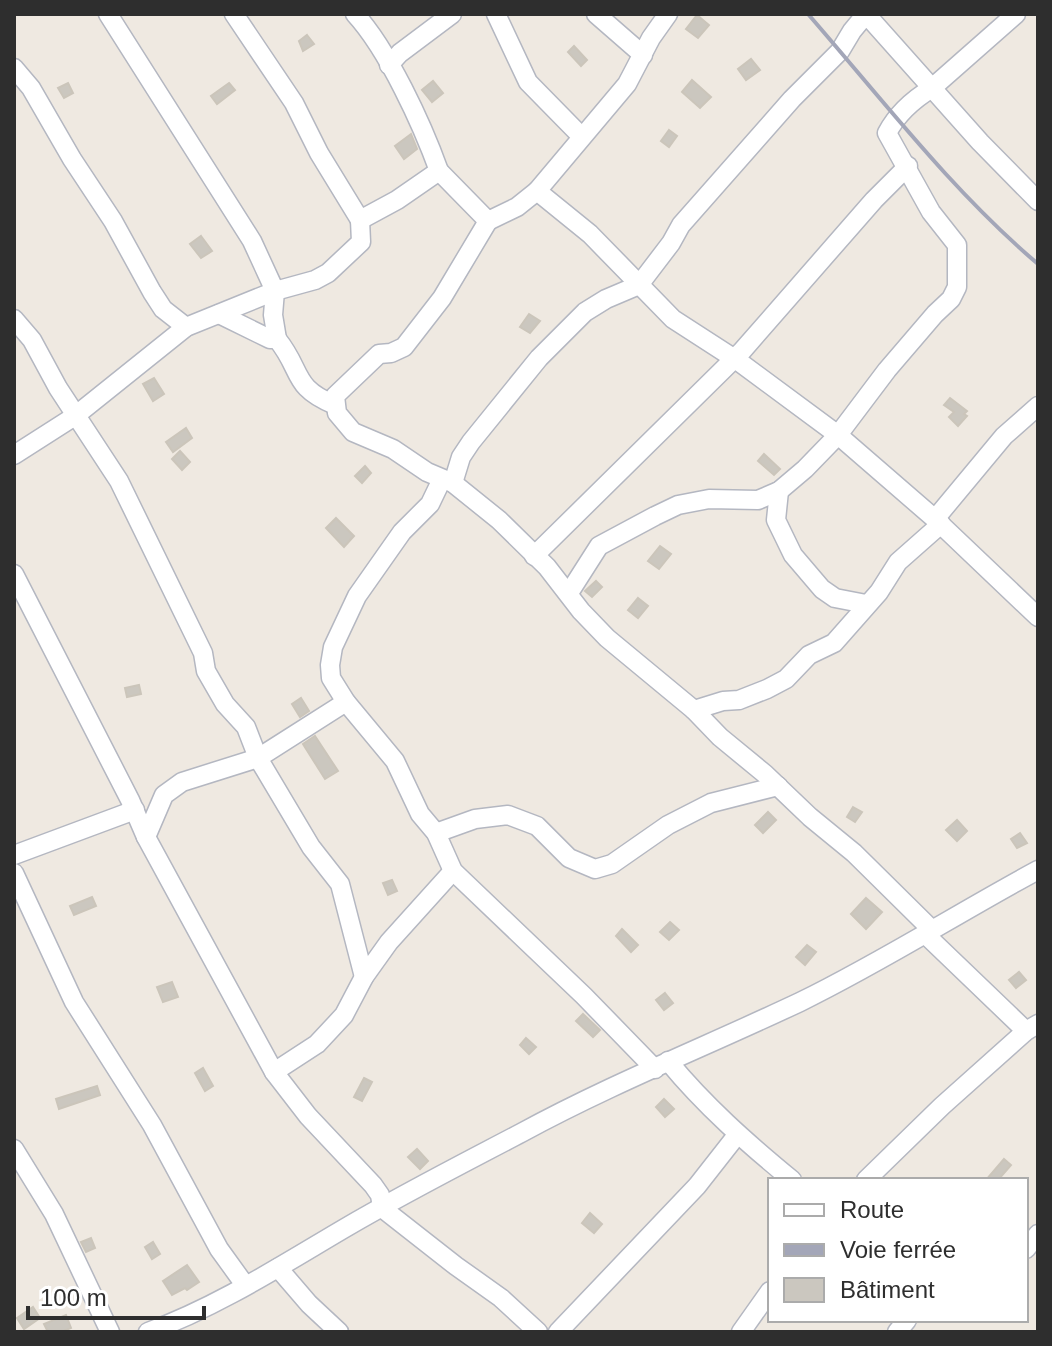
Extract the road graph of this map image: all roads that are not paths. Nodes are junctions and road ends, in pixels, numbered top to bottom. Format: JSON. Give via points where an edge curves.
{"nodes":[{"id":1,"x":108,"y":14,"type":"edge"},
{"id":2,"x":234,"y":14,"type":"edge"},
{"id":3,"x":355,"y":14,"type":"edge"},
{"id":4,"x":452,"y":14,"type":"edge"},
{"id":5,"x":596,"y":14,"type":"edge"},
{"id":6,"x":668,"y":14,"type":"edge"},
{"id":7,"x":1016,"y":14,"type":"edge"},
{"id":8,"x":504,"y":17,"type":"edge"},
{"id":9,"x":643,"y":55,"type":"junction"},
{"id":10,"x":389,"y":65,"type":"junction"},
{"id":11,"x":14,"y":68,"type":"edge"},
{"id":12,"x":932,"y":88,"type":"junction"},
{"id":13,"x":581,"y":136,"type":"junction"},
{"id":14,"x":908,"y":166,"type":"junction"},
{"id":15,"x":439,"y":171,"type":"junction"},
{"id":16,"x":537,"y":191,"type":"junction"},
{"id":17,"x":1038,"y":201,"type":"edge"},
{"id":18,"x":360,"y":220,"type":"junction"},
{"id":19,"x":488,"y":221,"type":"junction"},
{"id":20,"x":639,"y":285,"type":"junction"},
{"id":21,"x":275,"y":291,"type":"junction"},
{"id":22,"x":219,"y":314,"type":"junction"},
{"id":23,"x":14,"y":319,"type":"edge"},
{"id":24,"x":186,"y":327,"type":"junction"},
{"id":25,"x":277,"y":339,"type":"junction"},
{"id":26,"x":734,"y":359,"type":"junction"},
{"id":27,"x":335,"y":405,"type":"junction"},
{"id":28,"x":1038,"y":406,"type":"edge"},
{"id":29,"x":75,"y":416,"type":"junction"},
{"id":30,"x":838,"y":435,"type":"junction"},
{"id":31,"x":14,"y":455,"type":"edge"},
{"id":32,"x":448,"y":481,"type":"junction"},
{"id":33,"x":779,"y":491,"type":"junction"},
{"id":34,"x":938,"y":522,"type":"junction"},
{"id":35,"x":534,"y":556,"type":"junction"},
{"id":36,"x":14,"y":574,"type":"edge"},
{"id":37,"x":569,"y":593,"type":"junction"},
{"id":38,"x":866,"y":604,"type":"junction"},
{"id":39,"x":1038,"y":617,"type":"edge"},
{"id":40,"x":346,"y":702,"type":"junction"},
{"id":41,"x":694,"y":710,"type":"junction"},
{"id":42,"x":258,"y":758,"type":"junction"},
{"id":43,"x":778,"y":786,"type":"junction"},
{"id":44,"x":135,"y":810,"type":"junction"},
{"id":45,"x":436,"y":833,"type":"junction"},
{"id":46,"x":146,"y":837,"type":"junction"},
{"id":47,"x":14,"y":855,"type":"edge"},
{"id":48,"x":1038,"y":870,"type":"edge"},
{"id":49,"x":453,"y":871,"type":"junction"},
{"id":50,"x":14,"y":873,"type":"edge"},
{"id":51,"x":929,"y":933,"type":"junction"},
{"id":52,"x":364,"y":977,"type":"junction"},
{"id":53,"x":1032,"y":1028,"type":"edge"},
{"id":54,"x":662,"y":1065,"type":"junction"},
{"id":55,"x":274,"y":1072,"type":"junction"},
{"id":56,"x":737,"y":1135,"type":"junction"},
{"id":57,"x":14,"y":1149,"type":"edge"},
{"id":58,"x":790,"y":1178,"type":"edge"},
{"id":59,"x":868,"y":1178,"type":"edge"},
{"id":60,"x":382,"y":1208,"type":"junction"},
{"id":61,"x":278,"y":1268,"type":"junction"},
{"id":62,"x":245,"y":1285,"type":"junction"},
{"id":63,"x":768,"y":1294,"type":"edge"},
{"id":64,"x":171,"y":1328,"type":"edge"},
{"id":65,"x":110,"y":1332,"type":"edge"},
{"id":66,"x":148,"y":1332,"type":"edge"},
{"id":67,"x":339,"y":1332,"type":"edge"},
{"id":68,"x":538,"y":1332,"type":"edge"},
{"id":69,"x":558,"y":1332,"type":"edge"},
{"id":70,"x":741,"y":1332,"type":"edge"}],
"edges":[{"from":1,"to":21,"type":"street","via":[[243,227]]},
{"from":2,"to":18,"type":"street","via":[[294,103]]},
{"from":3,"to":10,"type":"street"},
{"from":4,"to":10,"type":"street"},
{"from":5,"to":9,"type":"street"},
{"from":6,"to":9,"type":"street"},
{"from":7,"to":12,"type":"street"},
{"from":8,"to":13,"type":"street","via":[[528,82]]},
{"from":9,"to":13,"type":"street","via":[[627,84]]},
{"from":10,"to":15,"type":"street"},
{"from":11,"to":24,"type":"street","via":[[163,309]]},
{"from":12,"to":14,"type":"street","via":[[887,133]]},
{"from":12,"to":17,"type":"street"},
{"from":12,"to":20,"type":"street","via":[[866,14],[840,51],[681,225]]},
{"from":13,"to":16,"type":"street"},
{"from":14,"to":26,"type":"street"},
{"from":14,"to":30,"type":"street","via":[[931,212],[957,245],[957,287]]},
{"from":15,"to":18,"type":"street"},
{"from":15,"to":19,"type":"street"},
{"from":16,"to":19,"type":"street"},
{"from":16,"to":20,"type":"street","via":[[590,234]]},
{"from":18,"to":21,"type":"street","via":[[361,242],[328,273]]},
{"from":19,"to":27,"type":"street","via":[[442,298],[404,347],[368,362],[335,396]]},
{"from":20,"to":26,"type":"street","via":[[673,319]]},
{"from":20,"to":32,"type":"street","via":[[585,312],[539,358],[471,442]]},
{"from":21,"to":22,"type":"street"},
{"from":21,"to":25,"type":"street"},
{"from":22,"to":24,"type":"street"},
{"from":22,"to":25,"type":"street"},
{"from":23,"to":29,"type":"street","via":[[32,340]]},
{"from":24,"to":29,"type":"street"},
{"from":25,"to":27,"type":"street","via":[[307,392]]},
{"from":26,"to":30,"type":"street"},
{"from":26,"to":35,"type":"street"},
{"from":27,"to":32,"type":"street","via":[[353,432]]},
{"from":28,"to":34,"type":"street","via":[[1004,436]]},
{"from":29,"to":31,"type":"street"},
{"from":29,"to":42,"type":"street","via":[[119,481],[203,653],[206,671],[246,727]]},
{"from":30,"to":33,"type":"street"},
{"from":30,"to":34,"type":"street"},
{"from":32,"to":35,"type":"street","via":[[499,520]]},
{"from":32,"to":40,"type":"street","via":[[402,532],[357,596],[333,647],[331,678]]},
{"from":33,"to":37,"type":"street","via":[[758,500],[709,499],[678,505],[655,516],[599,546]]},
{"from":33,"to":38,"type":"street","via":[[776,520],[793,555],[835,598]]},
{"from":34,"to":38,"type":"street"},
{"from":34,"to":39,"type":"street"},
{"from":35,"to":37,"type":"street"},
{"from":36,"to":44,"type":"street"},
{"from":37,"to":41,"type":"street","via":[[625,655]]},
{"from":38,"to":41,"type":"street","via":[[834,643],[809,655],[786,679],[739,700]]},
{"from":40,"to":42,"type":"street"},
{"from":40,"to":45,"type":"street","via":[[395,761],[420,814]]},
{"from":41,"to":43,"type":"street"},
{"from":42,"to":46,"type":"street","via":[[182,782],[164,795]]},
{"from":42,"to":52,"type":"street","via":[[311,847],[340,884]]},
{"from":43,"to":45,"type":"street","via":[[711,803],[612,864],[595,869],[569,858],[537,826],[508,815],[475,819]]},
{"from":43,"to":51,"type":"street","via":[[889,884]]},
{"from":44,"to":46,"type":"street"},
{"from":44,"to":47,"type":"street"},
{"from":45,"to":49,"type":"street"},
{"from":46,"to":55,"type":"street"},
{"from":48,"to":51,"type":"street"},
{"from":49,"to":52,"type":"street"},
{"from":49,"to":54,"type":"street"},
{"from":50,"to":62,"type":"street","via":[[74,1002]]},
{"from":51,"to":53,"type":"street"},
{"from":51,"to":54,"type":"street","via":[[802,1001]]},
{"from":52,"to":55,"type":"street","via":[[344,1015],[317,1044]]},
{"from":53,"to":59,"type":"street"},
{"from":54,"to":56,"type":"street"},
{"from":54,"to":60,"type":"street","via":[[535,1125]]},
{"from":55,"to":60,"type":"street","via":[[373,1185]]},
{"from":56,"to":58,"type":"street"},
{"from":56,"to":69,"type":"street","via":[[697,1186]]},
{"from":57,"to":65,"type":"street","via":[[54,1214]]},
{"from":60,"to":61,"type":"street"},
{"from":60,"to":68,"type":"street"},
{"from":61,"to":62,"type":"street"},
{"from":61,"to":67,"type":"street"},
{"from":62,"to":64,"type":"street"},
{"from":63,"to":70,"type":"street"},
{"from":64,"to":66,"type":"street"}]}
